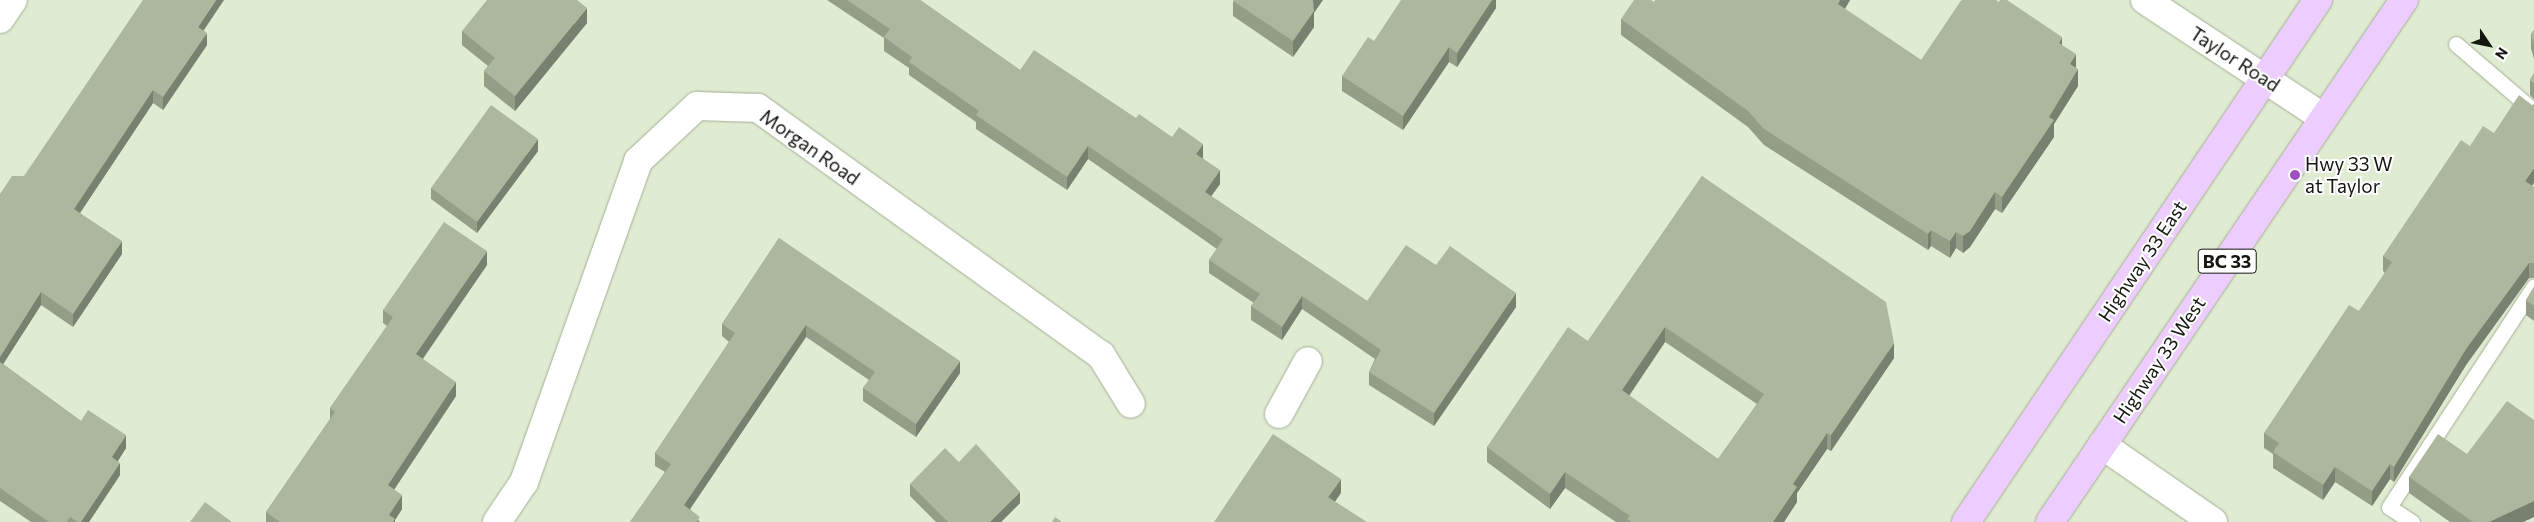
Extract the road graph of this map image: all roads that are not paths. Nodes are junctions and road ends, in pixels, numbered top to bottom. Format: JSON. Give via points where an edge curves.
{"nodes":[{"id":1,"x":13,"y":0,"type":"edge"},
{"id":2,"x":2146,"y":0,"type":"edge"},
{"id":3,"x":2318,"y":0,"type":"edge"},
{"id":4,"x":2404,"y":0,"type":"edge"},
{"id":5,"x":0,"y":19,"type":"edge"},
{"id":6,"x":2456,"y":44,"type":"dead end"},
{"id":7,"x":2265,"y":79,"type":"junction"},
{"id":8,"x":2534,"y":112,"type":"edge"},
{"id":9,"x":2324,"y":118,"type":"junction"},
{"id":10,"x":2534,"y":286,"type":"edge"},
{"id":11,"x":1308,"y":361,"type":"dead end"},
{"id":12,"x":1131,"y":404,"type":"dead end"},
{"id":13,"x":1279,"y":414,"type":"dead end"},
{"id":14,"x":2102,"y":446,"type":"junction"},
{"id":15,"x":497,"y":522,"type":"edge"},
{"id":16,"x":1966,"y":522,"type":"edge"},
{"id":17,"x":2050,"y":522,"type":"edge"},
{"id":18,"x":2213,"y":522,"type":"edge"},
{"id":19,"x":2412,"y":522,"type":"edge"}],
"edges":[{"from":1,"to":5,"type":"street"},
{"from":2,"to":7,"type":"street","name":"Taylor Road"},
{"from":3,"to":7,"type":"main road","name":"Highway 33 East"},
{"from":4,"to":9,"type":"main road","name":"Highway 33 West","number":"BC 33"},
{"from":6,"to":8,"type":"lane"},
{"from":7,"to":9,"type":"street","name":"Taylor Road"},
{"from":7,"to":16,"type":"main road","name":"Highway 33 East"},
{"from":9,"to":14,"type":"main road","name":"Highway 33 West","number":"BC 33"},
{"from":10,"to":19,"type":"lane","via":[[2388,507]]},
{"from":11,"to":13,"type":"street"},
{"from":12,"to":15,"type":"street","name":"Morgan Road","via":[[1101,356],[758,108],[697,106],[638,161],[524,482]]},
{"from":14,"to":17,"type":"main road","name":"Highway 33 West","number":"BC 33"},
{"from":14,"to":18,"type":"street"}]}
